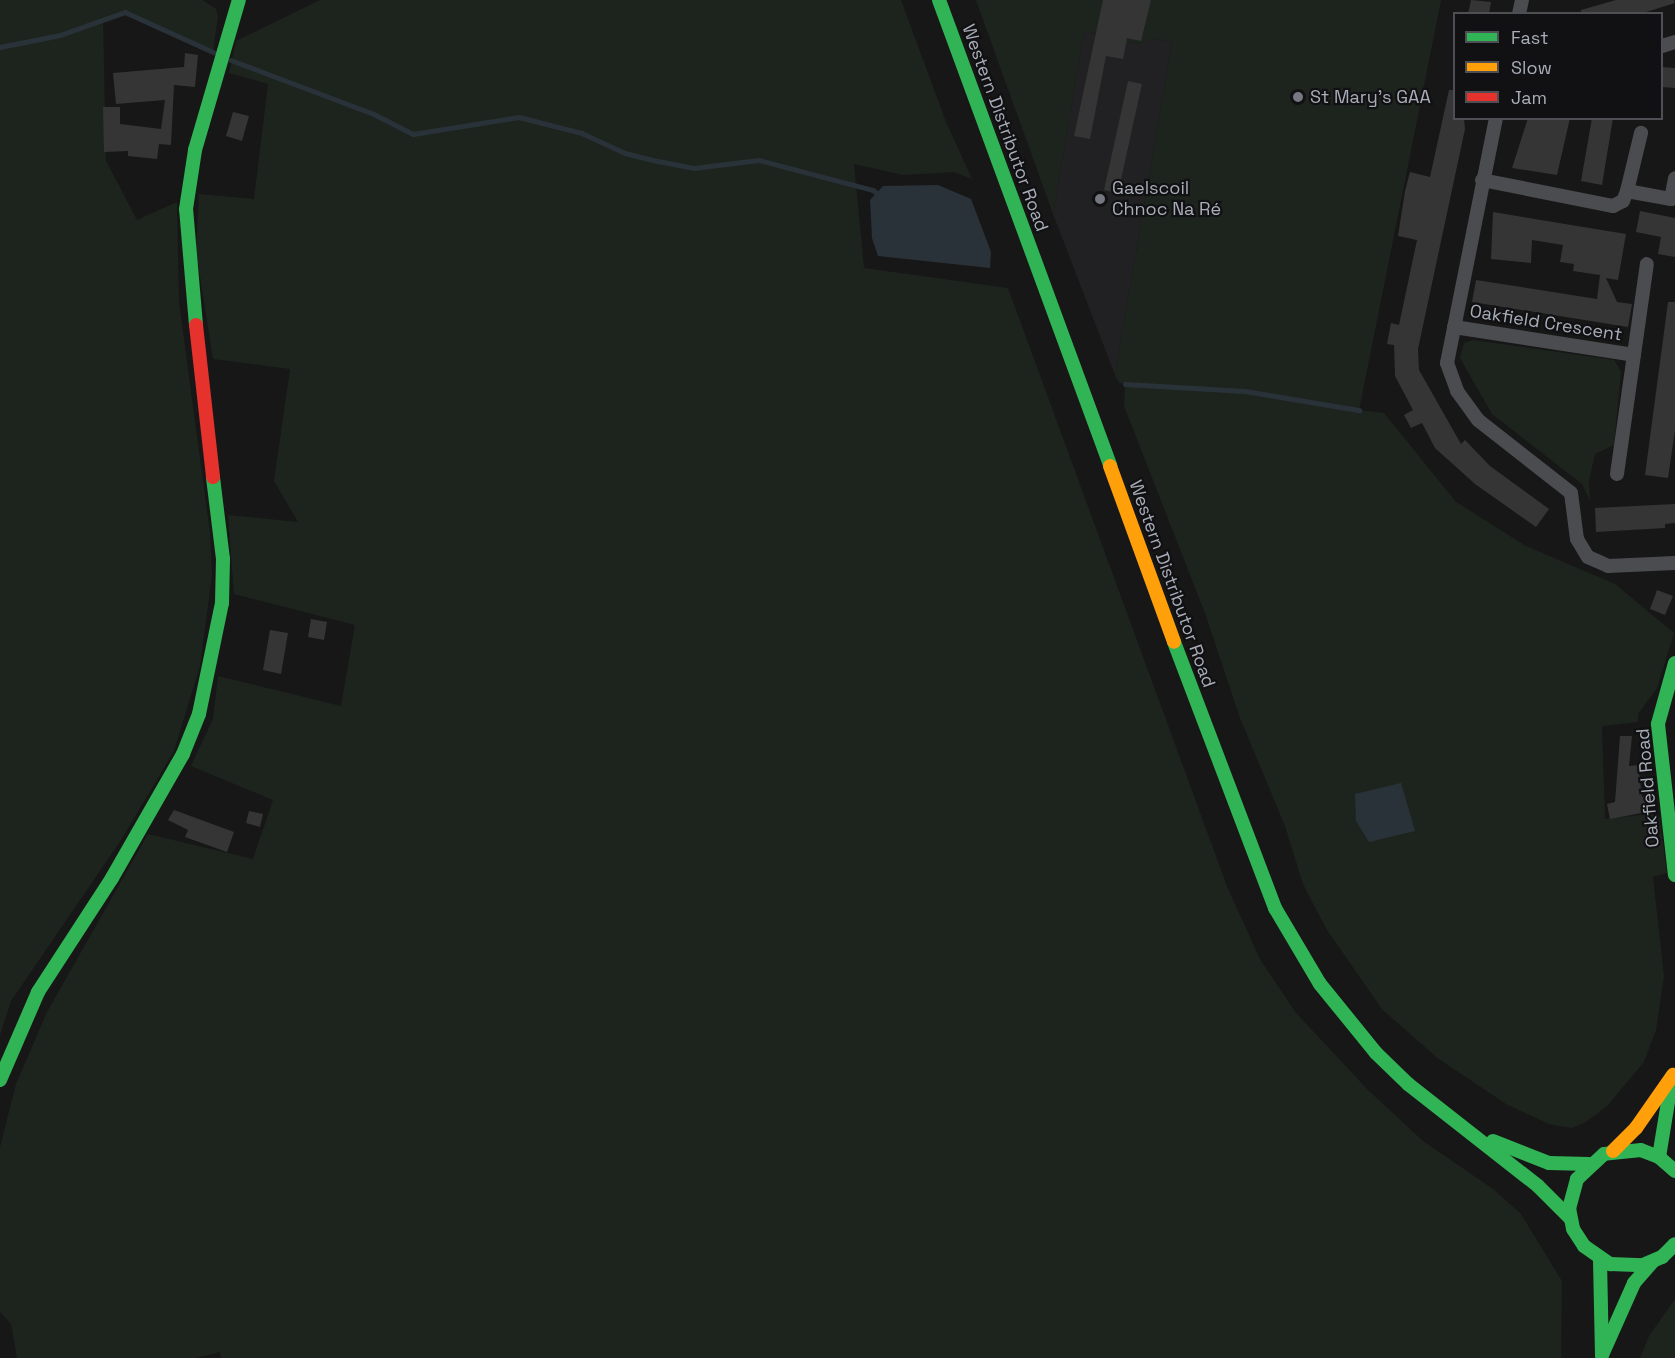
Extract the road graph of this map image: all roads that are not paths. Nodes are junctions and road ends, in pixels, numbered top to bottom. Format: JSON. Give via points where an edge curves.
{"nodes":[{"id":1,"x":238,"y":0,"type":"edge"},
{"id":2,"x":939,"y":0,"type":"edge"},
{"id":3,"x":1496,"y":120,"type":"edge"},
{"id":4,"x":1641,"y":133,"type":"dead end"},
{"id":5,"x":1675,"y":178,"type":"edge"},
{"id":6,"x":1482,"y":180,"type":"junction"},
{"id":7,"x":1627,"y":190,"type":"junction"},
{"id":8,"x":1673,"y":199,"type":"edge"},
{"id":9,"x":1647,"y":264,"type":"dead end"},
{"id":10,"x":1454,"y":327,"type":"junction"},
{"id":11,"x":1634,"y":355,"type":"junction"},
{"id":12,"x":1617,"y":474,"type":"dead end"},
{"id":13,"x":1675,"y":564,"type":"edge"},
{"id":14,"x":1675,"y":663,"type":"edge"},
{"id":15,"x":1675,"y":875,"type":"edge"},
{"id":16,"x":1674,"y":1071,"type":"edge"},
{"id":17,"x":0,"y":1080,"type":"edge"},
{"id":18,"x":1461,"y":1125,"type":"junction"},
{"id":19,"x":1613,"y":1151,"type":"junction"},
{"id":20,"x":1659,"y":1157,"type":"junction"},
{"id":21,"x":1589,"y":1164,"type":"junction"},
{"id":22,"x":1675,"y":1172,"type":"edge"},
{"id":23,"x":1570,"y":1218,"type":"junction"},
{"id":24,"x":1675,"y":1244,"type":"edge"},
{"id":25,"x":1600,"y":1260,"type":"junction"},
{"id":26,"x":1653,"y":1261,"type":"junction"},
{"id":27,"x":1602,"y":1356,"type":"edge"}],
"edges":[{"from":1,"to":17,"type":"main road","via":[[195,150],[186,209],[187,251],[223,559],[222,603],[211,665],[199,714],[183,754],[112,878],[38,992]]},
{"from":2,"to":18,"type":"main road","name":"Western Distributor Road","via":[[1270,898],[1320,984],[1361,1037],[1408,1084]]},
{"from":3,"to":6,"type":"street","name":"Oakfield Crescent"},
{"from":4,"to":7,"type":"street"},
{"from":5,"to":8,"type":"street"},
{"from":6,"to":7,"type":"street","via":[[1613,206],[1623,201]]},
{"from":6,"to":10,"type":"street","name":"Oakfield Crescent"},
{"from":7,"to":8,"type":"street"},
{"from":9,"to":11,"type":"street","name":"Oakfield Crescent"},
{"from":10,"to":11,"type":"street","name":"Oakfield Crescent"},
{"from":10,"to":13,"type":"street","name":"Oakfield Crescent","via":[[1448,363],[1457,391],[1478,420],[1571,493],[1577,539],[1588,557],[1608,566]]},
{"from":11,"to":12,"type":"street","name":"Oakfield Crescent"},
{"from":14,"to":15,"type":"main road","name":"Oakfield Road","via":[[1658,724]]},
{"from":16,"to":19,"type":"main road","via":[[1636,1128]]},
{"from":16,"to":20,"type":"main road"},
{"from":18,"to":21,"type":"main road","name":"Western Distributor Road","via":[[1550,1163]]},
{"from":18,"to":23,"type":"main road","name":"Western Distributor Road","via":[[1538,1186]]},
{"from":19,"to":20,"type":"main road","via":[[1632,1149]]},
{"from":19,"to":21,"type":"main road"},
{"from":20,"to":22,"type":"main road"},
{"from":21,"to":23,"type":"main road","via":[[1573,1188]]},
{"from":23,"to":25,"type":"main road","via":[[1584,1246]]},
{"from":24,"to":26,"type":"main road"},
{"from":25,"to":26,"type":"main road","via":[[1621,1267]]},
{"from":25,"to":27,"type":"main road"},
{"from":26,"to":27,"type":"main road","via":[[1626,1297]]}]}
